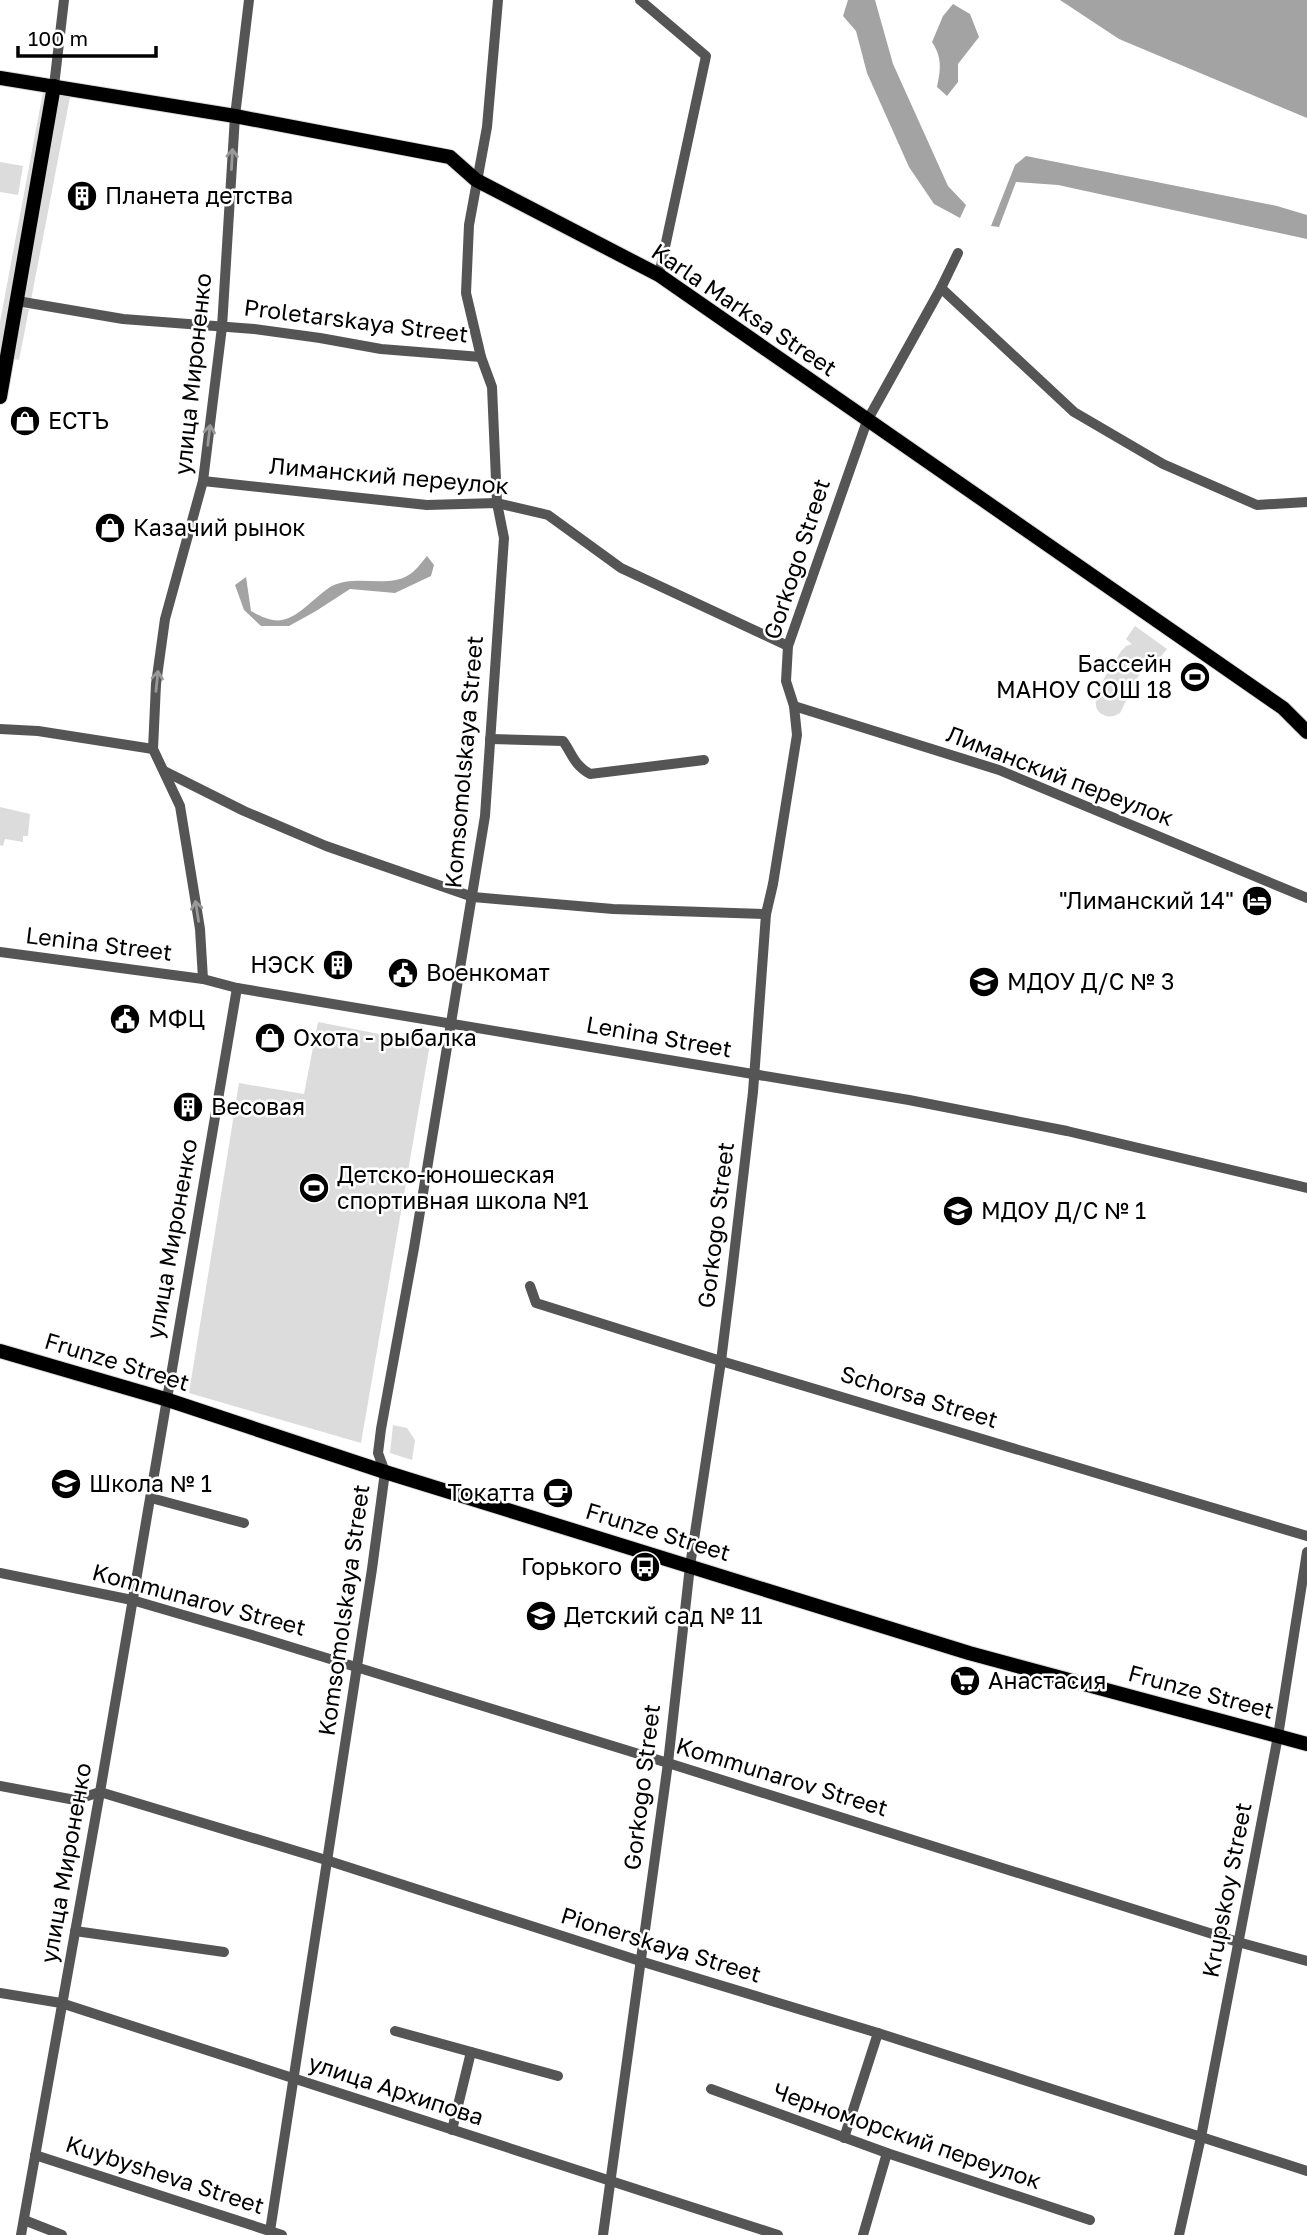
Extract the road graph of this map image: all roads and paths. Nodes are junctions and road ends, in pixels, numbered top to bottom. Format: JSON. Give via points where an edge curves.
{"nodes":[{"id":1,"x":65,"y":0,"type":"edge"},
{"id":2,"x":249,"y":0,"type":"edge"},
{"id":3,"x":498,"y":0,"type":"edge"},
{"id":4,"x":640,"y":0,"type":"edge"},
{"id":5,"x":0,"y":78,"type":"edge"},
{"id":6,"x":54,"y":86,"type":"junction"},
{"id":7,"x":235,"y":116,"type":"junction"},
{"id":8,"x":476,"y":180,"type":"junction"},
{"id":9,"x":958,"y":253,"type":"dead end"},
{"id":10,"x":659,"y":275,"type":"junction"},
{"id":11,"x":941,"y":288,"type":"junction"},
{"id":12,"x":17,"y":302,"type":"junction"},
{"id":13,"x":222,"y":327,"type":"junction"},
{"id":14,"x":481,"y":357,"type":"junction"},
{"id":15,"x":0,"y":397,"type":"edge"},
{"id":16,"x":867,"y":421,"type":"junction"},
{"id":17,"x":203,"y":481,"type":"junction"},
{"id":18,"x":1307,"y":502,"type":"edge"},
{"id":19,"x":498,"y":503,"type":"junction"},
{"id":20,"x":788,"y":646,"type":"junction"},
{"id":21,"x":794,"y":706,"type":"junction"},
{"id":22,"x":0,"y":729,"type":"edge"},
{"id":23,"x":1307,"y":732,"type":"edge"},
{"id":24,"x":490,"y":739,"type":"junction"},
{"id":25,"x":153,"y":749,"type":"junction"},
{"id":26,"x":704,"y":760,"type":"dead end"},
{"id":27,"x":164,"y":772,"type":"junction"},
{"id":28,"x":473,"y":897,"type":"junction"},
{"id":29,"x":1307,"y":898,"type":"edge"},
{"id":30,"x":766,"y":914,"type":"junction"},
{"id":31,"x":0,"y":952,"type":"edge"},
{"id":32,"x":203,"y":979,"type":"junction"},
{"id":33,"x":237,"y":988,"type":"junction"},
{"id":34,"x":450,"y":1024,"type":"junction"},
{"id":35,"x":754,"y":1074,"type":"junction"},
{"id":36,"x":1307,"y":1188,"type":"edge"},
{"id":37,"x":530,"y":1286,"type":"dead end"},
{"id":38,"x":0,"y":1351,"type":"edge"},
{"id":39,"x":721,"y":1362,"type":"junction"},
{"id":40,"x":166,"y":1399,"type":"junction"},
{"id":41,"x":385,"y":1472,"type":"junction"},
{"id":42,"x":150,"y":1498,"type":"junction"},
{"id":43,"x":244,"y":1523,"type":"dead end"},
{"id":44,"x":1307,"y":1536,"type":"edge"},
{"id":45,"x":1307,"y":1552,"type":"edge"},
{"id":46,"x":690,"y":1566,"type":"junction"},
{"id":47,"x":0,"y":1573,"type":"edge"},
{"id":48,"x":132,"y":1600,"type":"junction"},
{"id":49,"x":358,"y":1668,"type":"junction"},
{"id":50,"x":1278,"y":1736,"type":"junction"},
{"id":51,"x":1307,"y":1745,"type":"edge"},
{"id":52,"x":668,"y":1763,"type":"junction"},
{"id":53,"x":0,"y":1786,"type":"edge"},
{"id":54,"x":100,"y":1792,"type":"junction"},
{"id":55,"x":326,"y":1860,"type":"junction"},
{"id":56,"x":75,"y":1931,"type":"junction"},
{"id":57,"x":1238,"y":1942,"type":"junction"},
{"id":58,"x":224,"y":1952,"type":"dead end"},
{"id":59,"x":640,"y":1961,"type":"junction"},
{"id":60,"x":1307,"y":1961,"type":"edge"},
{"id":61,"x":0,"y":1993,"type":"edge"},
{"id":62,"x":61,"y":2004,"type":"junction"},
{"id":63,"x":395,"y":2031,"type":"dead end"},
{"id":64,"x":878,"y":2033,"type":"junction"},
{"id":65,"x":471,"y":2052,"type":"junction"},
{"id":66,"x":558,"y":2076,"type":"dead end"},
{"id":67,"x":294,"y":2080,"type":"junction"},
{"id":68,"x":711,"y":2089,"type":"dead end"},
{"id":69,"x":452,"y":2130,"type":"junction"},
{"id":70,"x":1201,"y":2137,"type":"junction"},
{"id":71,"x":844,"y":2138,"type":"junction"},
{"id":72,"x":887,"y":2153,"type":"junction"},
{"id":73,"x":35,"y":2155,"type":"junction"},
{"id":74,"x":1307,"y":2171,"type":"edge"},
{"id":75,"x":611,"y":2180,"type":"junction"},
{"id":76,"x":24,"y":2220,"type":"junction"},
{"id":77,"x":1090,"y":2220,"type":"dead end"},
{"id":78,"x":270,"y":2231,"type":"junction"},
{"id":79,"x":21,"y":2235,"type":"edge"},
{"id":80,"x":62,"y":2235,"type":"edge"},
{"id":81,"x":282,"y":2235,"type":"edge"},
{"id":82,"x":603,"y":2235,"type":"edge"},
{"id":83,"x":778,"y":2235,"type":"edge"},
{"id":84,"x":863,"y":2235,"type":"edge"},
{"id":85,"x":1179,"y":2235,"type":"edge"}],
"edges":[{"from":1,"to":6,"type":"street"},
{"from":2,"to":7,"type":"street","name":"улица Мироненко"},
{"from":3,"to":8,"type":"street","name":"Komsomolskaya Street","via":[[487,127]]},
{"from":4,"to":10,"type":"street","via":[[706,56]]},
{"from":5,"to":6,"type":"main road","name":"Karla Marksa Street"},
{"from":6,"to":7,"type":"main road","name":"Karla Marksa Street"},
{"from":6,"to":12,"type":"main road"},
{"from":7,"to":8,"type":"main road","name":"Karla Marksa Street","via":[[450,157]]},
{"from":13,"to":7,"type":"street","name":"улица Мироненко","one_way":true},
{"from":8,"to":10,"type":"main road","name":"Karla Marksa Street"},
{"from":8,"to":14,"type":"street","name":"Komsomolskaya Street","via":[[466,293]]},
{"from":9,"to":11,"type":"street","name":"Gorkogo Street"},
{"from":10,"to":16,"type":"main road","name":"Karla Marksa Street"},
{"from":11,"to":16,"type":"street","name":"Gorkogo Street"},
{"from":11,"to":18,"type":"street","via":[[1074,412],[1163,464],[1257,505]]},
{"from":12,"to":13,"type":"street","name":"Proletarskaya Street","via":[[122,319]]},
{"from":12,"to":15,"type":"main road"},
{"from":13,"to":14,"type":"street","name":"Proletarskaya Street","via":[[381,349]]},
{"from":17,"to":13,"type":"street","name":"улица Мироненко","one_way":true},
{"from":14,"to":19,"type":"street","name":"Komsomolskaya Street","via":[[492,387]]},
{"from":16,"to":20,"type":"street","name":"Gorkogo Street"},
{"from":16,"to":23,"type":"main road","name":"Karla Marksa Street","via":[[1283,708]]},
{"from":17,"to":19,"type":"street","name":"Лиманский переулок","via":[[427,505]]},
{"from":25,"to":17,"type":"street","name":"улица Мироненко","one_way":true,"via":[[165,619]]},
{"from":19,"to":20,"type":"street","name":"Лиманский переулок","via":[[548,515],[621,568]]},
{"from":19,"to":24,"type":"street","name":"Komsomolskaya Street","via":[[504,538]]},
{"from":20,"to":21,"type":"street","name":"Gorkogo Street","via":[[786,681]]},
{"from":21,"to":29,"type":"street","name":"Лиманский переулок","via":[[999,770]]},
{"from":21,"to":30,"type":"street","name":"Gorkogo Street","via":[[797,735]]},
{"from":22,"to":25,"type":"street"},
{"from":24,"to":26,"type":"street","via":[[563,741],[579,767],[590,774]]},
{"from":24,"to":28,"type":"street","name":"Komsomolskaya Street"},
{"from":25,"to":27,"type":"street"},
{"from":27,"to":28,"type":"street","via":[[326,846]]},
{"from":32,"to":27,"type":"street","one_way":true,"via":[[200,929],[180,806]]},
{"from":28,"to":30,"type":"street","via":[[613,909]]},
{"from":28,"to":34,"type":"street","name":"Komsomolskaya Street"},
{"from":30,"to":35,"type":"street","name":"Gorkogo Street"},
{"from":31,"to":32,"type":"street","name":"Lenina Street"},
{"from":32,"to":33,"type":"street","name":"Lenina Street"},
{"from":33,"to":34,"type":"street","name":"Lenina Street"},
{"from":33,"to":40,"type":"street","name":"улица Мироненко"},
{"from":34,"to":35,"type":"street","name":"Lenina Street"},
{"from":34,"to":41,"type":"street","name":"Komsomolskaya Street","via":[[381,1429],[378,1453]]},
{"from":35,"to":36,"type":"street","name":"Lenina Street","via":[[1067,1131]]},
{"from":35,"to":39,"type":"street","name":"Gorkogo Street"},
{"from":37,"to":39,"type":"street","name":"Schorsa Street","via":[[536,1303]]},
{"from":38,"to":40,"type":"main road","name":"Frunze Street"},
{"from":39,"to":44,"type":"street","name":"Schorsa Street"},
{"from":39,"to":46,"type":"street","name":"Gorkogo Street"},
{"from":40,"to":41,"type":"main road","name":"Frunze Street"},
{"from":40,"to":42,"type":"street","name":"улица Мироненко"},
{"from":41,"to":46,"type":"main road","name":"Frunze Street"},
{"from":41,"to":49,"type":"street","name":"Komsomolskaya Street"},
{"from":42,"to":43,"type":"street"},
{"from":42,"to":48,"type":"street","name":"улица Мироненко"},
{"from":45,"to":50,"type":"street","name":"Krupskoy Street"},
{"from":46,"to":50,"type":"main road","name":"Frunze Street","via":[[969,1653]]},
{"from":46,"to":52,"type":"street","name":"Gorkogo Street"},
{"from":47,"to":48,"type":"street","name":"Kommunarov Street"},
{"from":48,"to":49,"type":"street","name":"Kommunarov Street"},
{"from":48,"to":54,"type":"street","name":"улица Мироненко"},
{"from":49,"to":52,"type":"street","name":"Kommunarov Street"},
{"from":49,"to":55,"type":"street","name":"Komsomolskaya Street"},
{"from":50,"to":51,"type":"main road","name":"Frunze Street"},
{"from":50,"to":57,"type":"street","name":"Krupskoy Street"},
{"from":52,"to":57,"type":"street","name":"Kommunarov Street"},
{"from":52,"to":59,"type":"street","name":"Gorkogo Street"},
{"from":53,"to":54,"type":"street","name":"Pionerskaya Street","via":[[75,1800]]},
{"from":54,"to":55,"type":"street","name":"Pionerskaya Street"},
{"from":54,"to":56,"type":"street","name":"улица Мироненко"},
{"from":55,"to":59,"type":"street","name":"Pionerskaya Street"},
{"from":55,"to":67,"type":"street","name":"Komsomolskaya Street"},
{"from":56,"to":58,"type":"street"},
{"from":56,"to":62,"type":"street","name":"улица Мироненко"},
{"from":57,"to":60,"type":"street","name":"Kommunarov Street"},
{"from":57,"to":70,"type":"street","name":"Krupskoy Street"},
{"from":59,"to":64,"type":"street","name":"Pionerskaya Street"},
{"from":59,"to":75,"type":"street","name":"Gorkogo Street"},
{"from":61,"to":62,"type":"street","name":"улица Архипова"},
{"from":62,"to":67,"type":"street","name":"улица Архипова"},
{"from":62,"to":73,"type":"street","name":"улица Мироненко"},
{"from":63,"to":65,"type":"street"},
{"from":64,"to":70,"type":"street","name":"Pionerskaya Street"},
{"from":64,"to":71,"type":"street"},
{"from":65,"to":66,"type":"street"},
{"from":65,"to":69,"type":"street"},
{"from":67,"to":69,"type":"street","name":"улица Архипова"},
{"from":67,"to":78,"type":"street","name":"Komsomolskaya Street"},
{"from":68,"to":71,"type":"street","name":"Черноморский переулок"},
{"from":69,"to":75,"type":"street","name":"улица Архипова"},
{"from":70,"to":74,"type":"street","name":"Pionerskaya Street"},
{"from":70,"to":85,"type":"street","name":"Krupskoy Street"},
{"from":71,"to":72,"type":"street","name":"Черноморский переулок"},
{"from":72,"to":77,"type":"street","name":"Черноморский переулок"},
{"from":72,"to":84,"type":"street"},
{"from":73,"to":76,"type":"street","name":"улица Мироненко"},
{"from":73,"to":78,"type":"street","name":"Kuybysheva Street"},
{"from":75,"to":82,"type":"street","name":"Gorkogo Street"},
{"from":75,"to":83,"type":"street","name":"улица Архипова"},
{"from":76,"to":79,"type":"street","name":"улица Мироненко"},
{"from":76,"to":80,"type":"street"},
{"from":78,"to":81,"type":"street","name":"Kuybysheva Street"}]}
